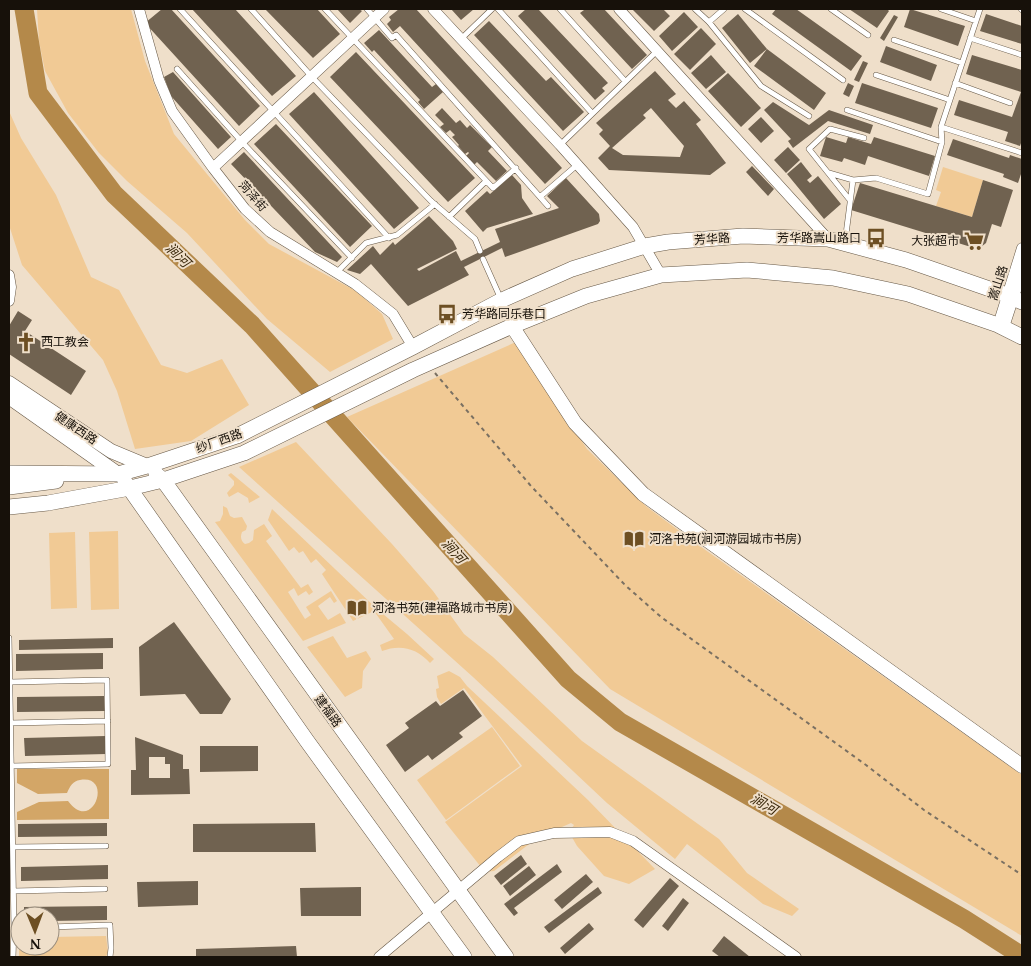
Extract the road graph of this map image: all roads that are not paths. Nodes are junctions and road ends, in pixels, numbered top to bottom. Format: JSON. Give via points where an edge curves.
{"nodes":[{"id":1,"x":139,"y":9,"type":"edge"},
{"id":2,"x":180,"y":9,"type":"edge"},
{"id":3,"x":251,"y":9,"type":"edge"},
{"id":4,"x":324,"y":9,"type":"edge"},
{"id":5,"x":367,"y":9,"type":"edge"},
{"id":6,"x":384,"y":9,"type":"edge"},
{"id":7,"x":433,"y":9,"type":"edge"},
{"id":8,"x":492,"y":9,"type":"edge"},
{"id":9,"x":498,"y":9,"type":"edge"},
{"id":10,"x":560,"y":9,"type":"edge"},
{"id":11,"x":620,"y":9,"type":"edge"},
{"id":12,"x":695,"y":9,"type":"edge"},
{"id":13,"x":724,"y":9,"type":"edge"},
{"id":14,"x":745,"y":9,"type":"edge"},
{"id":15,"x":832,"y":9,"type":"edge"},
{"id":16,"x":941,"y":9,"type":"edge"},
{"id":17,"x":980,"y":9,"type":"edge"},
{"id":18,"x":375,"y":18,"type":"junction"},
{"id":19,"x":976,"y":21,"type":"junction"},
{"id":20,"x":709,"y":22,"type":"junction"},
{"id":21,"x":868,"y":34,"type":"dead end"},
{"id":22,"x":462,"y":38,"type":"junction"},
{"id":23,"x":970,"y":38,"type":"junction"},
{"id":24,"x":352,"y":39,"type":"junction"},
{"id":25,"x":894,"y":40,"type":"dead end"},
{"id":26,"x":658,"y":51,"type":"junction"},
{"id":27,"x":1022,"y":55,"type":"edge"},
{"id":28,"x":962,"y":63,"type":"junction"},
{"id":29,"x":177,"y":69,"type":"dead end"},
{"id":30,"x":876,"y":75,"type":"dead end"},
{"id":31,"x":312,"y":77,"type":"junction"},
{"id":32,"x":843,"y":80,"type":"dead end"},
{"id":33,"x":625,"y":82,"type":"junction"},
{"id":34,"x":955,"y":84,"type":"junction"},
{"id":35,"x":950,"y":100,"type":"junction"},
{"id":36,"x":1010,"y":103,"type":"dead end"},
{"id":37,"x":847,"y":110,"type":"dead end"},
{"id":38,"x":273,"y":112,"type":"junction"},
{"id":39,"x":592,"y":113,"type":"junction"},
{"id":40,"x":809,"y":116,"type":"dead end"},
{"id":41,"x":941,"y":127,"type":"junction"},
{"id":42,"x":864,"y":138,"type":"dead end"},
{"id":43,"x":242,"y":142,"type":"junction"},
{"id":44,"x":942,"y":142,"type":"junction"},
{"id":45,"x":560,"y":145,"type":"junction"},
{"id":46,"x":1022,"y":153,"type":"edge"},
{"id":47,"x":578,"y":165,"type":"junction"},
{"id":48,"x":213,"y":168,"type":"junction"},
{"id":49,"x":516,"y":168,"type":"junction"},
{"id":50,"x":829,"y":173,"type":"junction"},
{"id":51,"x":853,"y":180,"type":"junction"},
{"id":52,"x":486,"y":181,"type":"junction"},
{"id":53,"x":541,"y":196,"type":"junction"},
{"id":54,"x":849,"y":199,"type":"junction"},
{"id":55,"x":435,"y":204,"type":"junction"},
{"id":56,"x":548,"y":206,"type":"dead end"},
{"id":57,"x":449,"y":217,"type":"junction"},
{"id":58,"x":389,"y":238,"type":"junction"},
{"id":59,"x":828,"y":239,"type":"junction"},
{"id":60,"x":845,"y":243,"type":"junction"},
{"id":61,"x":645,"y":246,"type":"junction"},
{"id":62,"x":1022,"y":248,"type":"edge"},
{"id":63,"x":480,"y":250,"type":"dead end"},
{"id":64,"x":352,"y":258,"type":"junction"},
{"id":65,"x":483,"y":259,"type":"dead end"},
{"id":66,"x":1022,"y":272,"type":"edge"},
{"id":67,"x":336,"y":273,"type":"junction"},
{"id":68,"x":9,"y":275,"type":"edge"},
{"id":69,"x":661,"y":275,"type":"junction"},
{"id":70,"x":1015,"y":298,"type":"edge"},
{"id":71,"x":502,"y":300,"type":"junction"},
{"id":72,"x":9,"y":302,"type":"edge"},
{"id":73,"x":512,"y":326,"type":"junction"},
{"id":74,"x":1001,"y":326,"type":"junction"},
{"id":75,"x":1022,"y":337,"type":"edge"},
{"id":76,"x":409,"y":349,"type":"junction"},
{"id":77,"x":9,"y":383,"type":"edge"},
{"id":78,"x":9,"y":397,"type":"edge"},
{"id":79,"x":147,"y":466,"type":"junction"},
{"id":80,"x":9,"y":472,"type":"edge"},
{"id":81,"x":118,"y":474,"type":"junction"},
{"id":82,"x":162,"y":480,"type":"junction"},
{"id":83,"x":9,"y":487,"type":"edge"},
{"id":84,"x":130,"y":488,"type":"junction"},
{"id":85,"x":9,"y":508,"type":"edge"},
{"id":86,"x":9,"y":638,"type":"edge"},
{"id":87,"x":10,"y":682,"type":"edge"},
{"id":88,"x":9,"y":690,"type":"edge"},
{"id":89,"x":108,"y":721,"type":"junction"},
{"id":90,"x":10,"y":723,"type":"junction"},
{"id":91,"x":10,"y":735,"type":"edge"},
{"id":92,"x":11,"y":766,"type":"junction"},
{"id":93,"x":1022,"y":766,"type":"edge"},
{"id":94,"x":10,"y":777,"type":"edge"},
{"id":95,"x":10,"y":823,"type":"edge"},
{"id":96,"x":106,"y":846,"type":"dead end"},
{"id":97,"x":12,"y":847,"type":"junction"},
{"id":98,"x":106,"y":889,"type":"dead end"},
{"id":99,"x":13,"y":891,"type":"junction"},
{"id":100,"x":458,"y":891,"type":"junction"},
{"id":101,"x":15,"y":906,"type":"edge"},
{"id":102,"x":432,"y":912,"type":"junction"},
{"id":103,"x":60,"y":927,"type":"edge"},
{"id":104,"x":110,"y":957,"type":"edge"},
{"id":105,"x":378,"y":957,"type":"edge"},
{"id":106,"x":464,"y":957,"type":"edge"},
{"id":107,"x":506,"y":957,"type":"edge"},
{"id":108,"x":796,"y":957,"type":"edge"}],
"edges":[{"from":1,"to":48,"type":"street","name":"菏泽街","via":[[159,80],[172,111]]},
{"from":2,"to":38,"type":"lane"},
{"from":3,"to":31,"type":"lane"},
{"from":4,"to":24,"type":"lane"},
{"from":5,"to":18,"type":"lane"},
{"from":6,"to":18,"type":"street"},
{"from":7,"to":22,"type":"street"},
{"from":8,"to":22,"type":"lane"},
{"from":9,"to":39,"type":"lane"},
{"from":10,"to":33,"type":"lane"},
{"from":11,"to":26,"type":"street"},
{"from":12,"to":20,"type":"lane"},
{"from":13,"to":20,"type":"lane"},
{"from":14,"to":32,"type":"lane"},
{"from":15,"to":21,"type":"lane"},
{"from":16,"to":19,"type":"lane"},
{"from":17,"to":19,"type":"lane"},
{"from":18,"to":24,"type":"street"},
{"from":18,"to":49,"type":"lane","via":[[392,38],[396,35]]},
{"from":19,"to":23,"type":"lane"},
{"from":20,"to":40,"type":"lane","via":[[761,86]]},
{"from":22,"to":45,"type":"street"},
{"from":23,"to":27,"type":"lane"},
{"from":23,"to":28,"type":"lane"},
{"from":24,"to":31,"type":"street"},
{"from":24,"to":52,"type":"lane"},
{"from":25,"to":28,"type":"lane"},
{"from":26,"to":33,"type":"lane"},
{"from":26,"to":59,"type":"street"},
{"from":28,"to":34,"type":"lane"},
{"from":29,"to":43,"type":"lane"},
{"from":30,"to":35,"type":"lane"},
{"from":31,"to":38,"type":"street"},
{"from":31,"to":55,"type":"lane"},
{"from":33,"to":39,"type":"lane"},
{"from":34,"to":35,"type":"lane"},
{"from":34,"to":36,"type":"lane"},
{"from":35,"to":41,"type":"lane"},
{"from":37,"to":44,"type":"lane"},
{"from":38,"to":43,"type":"street"},
{"from":38,"to":58,"type":"lane"},
{"from":39,"to":45,"type":"lane"},
{"from":41,"to":44,"type":"lane"},
{"from":41,"to":46,"type":"lane"},
{"from":42,"to":50,"type":"lane","via":[[830,129],[809,149]]},
{"from":43,"to":48,"type":"street"},
{"from":43,"to":64,"type":"lane"},
{"from":44,"to":51,"type":"lane","via":[[928,194],[876,178]]},
{"from":45,"to":47,"type":"street"},
{"from":47,"to":53,"type":"lane"},
{"from":47,"to":61,"type":"street","via":[[633,227]]},
{"from":48,"to":67,"type":"street","name":"菏泽街","via":[[245,209],[270,232]]},
{"from":49,"to":52,"type":"lane","via":[[493,188]]},
{"from":49,"to":53,"type":"lane"},
{"from":50,"to":51,"type":"lane"},
{"from":50,"to":54,"type":"lane"},
{"from":51,"to":54,"type":"lane"},
{"from":52,"to":57,"type":"lane"},
{"from":53,"to":56,"type":"lane"},
{"from":54,"to":60,"type":"lane"},
{"from":55,"to":57,"type":"lane"},
{"from":55,"to":58,"type":"lane"},
{"from":57,"to":63,"type":"lane","via":[[475,239]]},
{"from":58,"to":64,"type":"lane","via":[[366,243]]},
{"from":59,"to":60,"type":"main road","name":"芳华路"},
{"from":59,"to":61,"type":"main road","name":"芳华路","via":[[743,236]]},
{"from":60,"to":70,"type":"main road","name":"芳华路","via":[[906,260]]},
{"from":61,"to":69,"type":"street"},
{"from":61,"to":71,"type":"main road","name":"芳华路","via":[[572,269]]},
{"from":62,"to":70,"type":"street","name":"嵩山路"},
{"from":64,"to":67,"type":"lane"},
{"from":65,"to":71,"type":"lane"},
{"from":66,"to":70,"type":"street","name":"嵩山路"},
{"from":67,"to":76,"type":"street","name":"菏泽街","via":[[393,314]]},
{"from":68,"to":72,"type":"street"},
{"from":69,"to":73,"type":"main road","via":[[586,296]]},
{"from":69,"to":74,"type":"main road","via":[[747,270],[833,278],[908,294]]},
{"from":70,"to":74,"type":"street","name":"嵩山路"},
{"from":71,"to":76,"type":"main road","name":"芳华路"},
{"from":73,"to":82,"type":"main road","name":"纱厂西路","via":[[244,453]]},
{"from":73,"to":93,"type":"street","via":[[574,423],[644,494]]},
{"from":74,"to":75,"type":"main road"},
{"from":76,"to":79,"type":"main road","name":"纱厂西路","via":[[237,436]]},
{"from":77,"to":79,"type":"street","name":"健康西路","via":[[111,451]]},
{"from":78,"to":81,"type":"street","name":"健康西路"},
{"from":79,"to":81,"type":"main road","name":"纱厂西路"},
{"from":79,"to":82,"type":"main road","name":"建福路"},
{"from":80,"to":81,"type":"main road","name":"纱厂西路"},
{"from":81,"to":83,"type":"main road"},
{"from":81,"to":84,"type":"main road"},
{"from":82,"to":84,"type":"main road","name":"纱厂西路"},
{"from":82,"to":100,"type":"main road","name":"建福路"},
{"from":84,"to":85,"type":"main road","name":"纱厂西路"},
{"from":84,"to":102,"type":"main road","via":[[306,741]]},
{"from":86,"to":87,"type":"lane"},
{"from":87,"to":88,"type":"lane"},
{"from":87,"to":89,"type":"lane","via":[[107,680]]},
{"from":88,"to":90,"type":"lane"},
{"from":89,"to":90,"type":"lane"},
{"from":89,"to":92,"type":"lane","via":[[108,764]]},
{"from":90,"to":91,"type":"lane"},
{"from":91,"to":92,"type":"lane"},
{"from":92,"to":94,"type":"lane"},
{"from":94,"to":95,"type":"lane"},
{"from":95,"to":97,"type":"lane"},
{"from":96,"to":97,"type":"lane"},
{"from":97,"to":99,"type":"lane"},
{"from":98,"to":99,"type":"lane"},
{"from":99,"to":101,"type":"lane"},
{"from":100,"to":102,"type":"street"},
{"from":100,"to":107,"type":"main road","name":"建福路"},
{"from":100,"to":108,"type":"street","via":[[519,841],[554,833],[610,832],[633,841]]},
{"from":102,"to":105,"type":"street"},
{"from":102,"to":106,"type":"main road"},
{"from":103,"to":104,"type":"lane","via":[[110,925]]}]}
